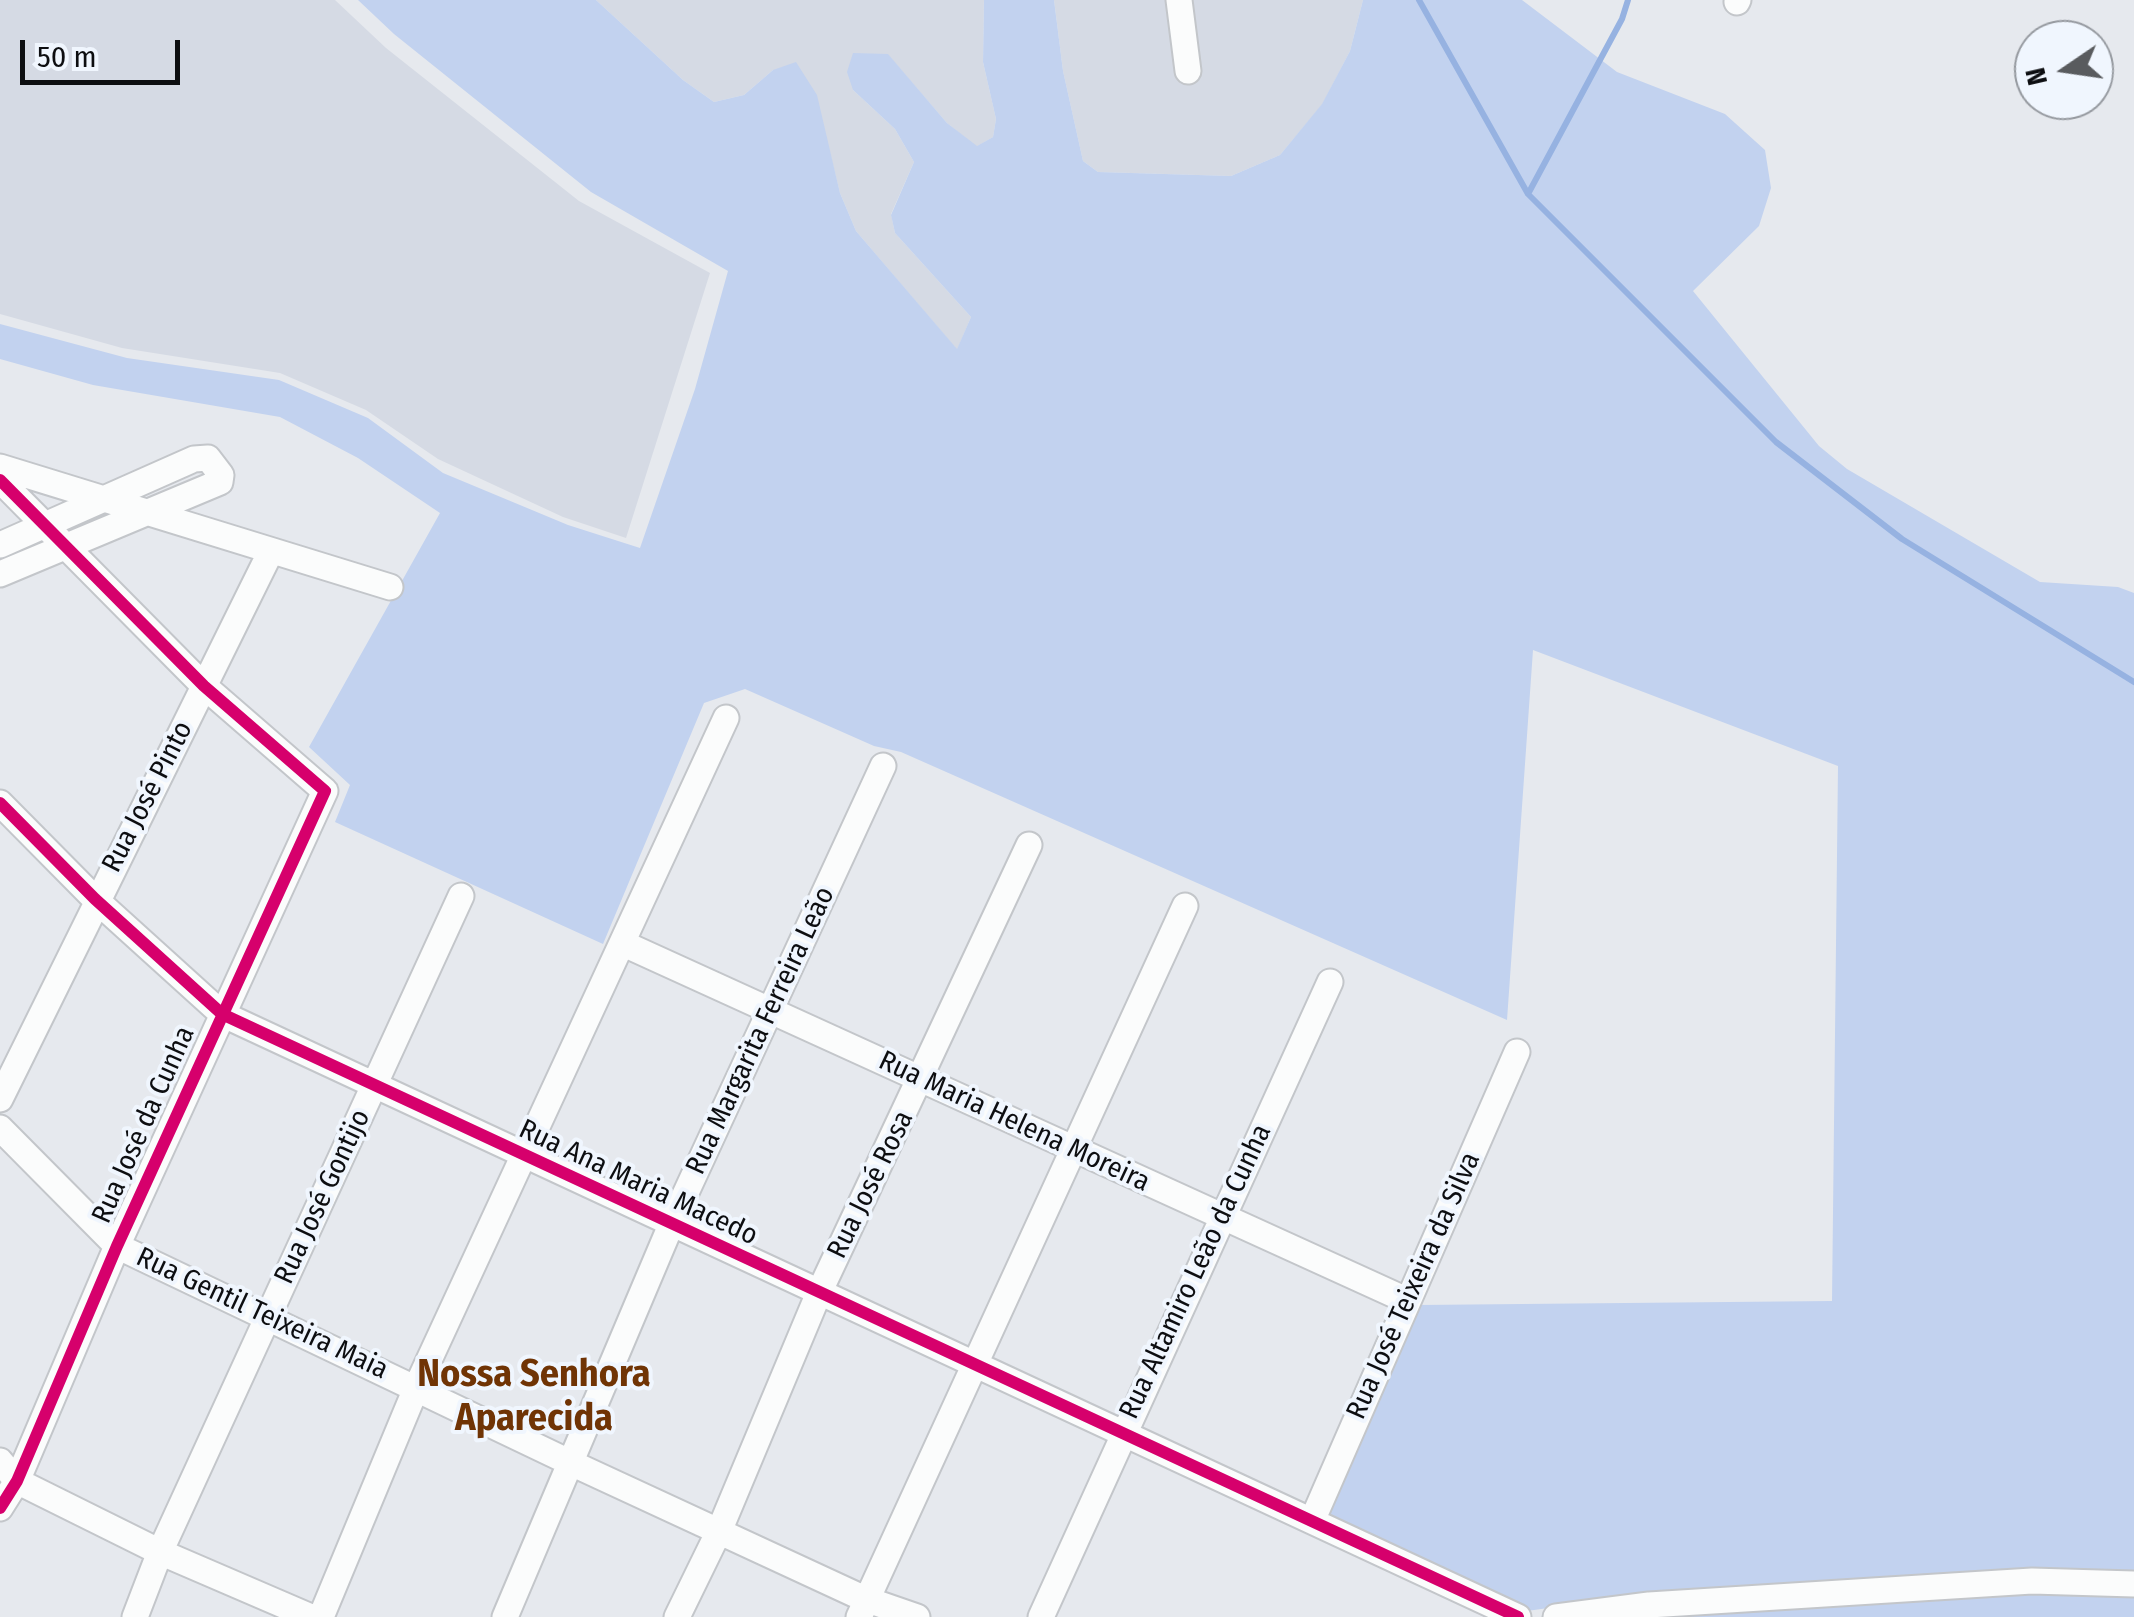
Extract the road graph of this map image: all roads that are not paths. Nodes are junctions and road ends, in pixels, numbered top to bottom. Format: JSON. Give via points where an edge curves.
{"nodes":[{"id":1,"x":1179,"y":0,"type":"edge"},
{"id":2,"x":1188,"y":72,"type":"dead end"},
{"id":3,"x":0,"y":467,"type":"edge"},
{"id":4,"x":0,"y":480,"type":"edge"},
{"id":5,"x":107,"y":498,"type":"junction"},
{"id":6,"x":145,"y":512,"type":"junction"},
{"id":7,"x":46,"y":524,"type":"junction"},
{"id":8,"x":0,"y":545,"type":"edge"},
{"id":9,"x":65,"y":546,"type":"junction"},
{"id":10,"x":271,"y":550,"type":"junction"},
{"id":11,"x":0,"y":574,"type":"edge"},
{"id":12,"x":390,"y":587,"type":"dead end"},
{"id":13,"x":204,"y":686,"type":"junction"},
{"id":14,"x":726,"y":718,"type":"dead end"},
{"id":15,"x":883,"y":766,"type":"dead end"},
{"id":16,"x":0,"y":803,"type":"edge"},
{"id":17,"x":1030,"y":845,"type":"dead end"},
{"id":18,"x":461,"y":896,"type":"dead end"},
{"id":19,"x":95,"y":899,"type":"junction"},
{"id":20,"x":1184,"y":906,"type":"dead end"},
{"id":21,"x":622,"y":943,"type":"junction"},
{"id":22,"x":1330,"y":982,"type":"dead end"},
{"id":23,"x":770,"y":1011,"type":"junction"},
{"id":24,"x":222,"y":1014,"type":"junction"},
{"id":25,"x":1517,"y":1052,"type":"dead end"},
{"id":26,"x":922,"y":1078,"type":"junction"},
{"id":27,"x":373,"y":1088,"type":"junction"},
{"id":28,"x":0,"y":1098,"type":"edge"},
{"id":29,"x":0,"y":1128,"type":"edge"},
{"id":30,"x":1072,"y":1150,"type":"junction"},
{"id":31,"x":523,"y":1157,"type":"junction"},
{"id":32,"x":1221,"y":1217,"type":"junction"},
{"id":33,"x":671,"y":1225,"type":"junction"},
{"id":34,"x":117,"y":1246,"type":"junction"},
{"id":35,"x":818,"y":1294,"type":"junction"},
{"id":36,"x":1406,"y":1300,"type":"junction"},
{"id":37,"x":268,"y":1319,"type":"junction"},
{"id":38,"x":973,"y":1364,"type":"junction"},
{"id":39,"x":416,"y":1386,"type":"junction"},
{"id":40,"x":1123,"y":1432,"type":"junction"},
{"id":41,"x":569,"y":1462,"type":"junction"},
{"id":42,"x":8,"y":1471,"type":"edge"},
{"id":43,"x":0,"y":1508,"type":"edge"},
{"id":44,"x":1312,"y":1521,"type":"junction"},
{"id":45,"x":720,"y":1528,"type":"junction"},
{"id":46,"x":160,"y":1552,"type":"junction"},
{"id":47,"x":2134,"y":1584,"type":"edge"},
{"id":48,"x":862,"y":1608,"type":"edge"},
{"id":49,"x":136,"y":1617,"type":"edge"},
{"id":50,"x":311,"y":1617,"type":"edge"},
{"id":51,"x":321,"y":1617,"type":"edge"},
{"id":52,"x":505,"y":1617,"type":"edge"},
{"id":53,"x":677,"y":1617,"type":"edge"},
{"id":54,"x":918,"y":1617,"type":"edge"},
{"id":55,"x":1041,"y":1617,"type":"edge"},
{"id":56,"x":1518,"y":1617,"type":"edge"},
{"id":57,"x":1556,"y":1617,"type":"edge"}],
"edges":[{"from":1,"to":2,"type":"street"},
{"from":3,"to":5,"type":"street"},
{"from":4,"to":7,"type":"street","name":"Rua José da Cunha"},
{"from":5,"to":6,"type":"street"},
{"from":5,"to":6,"type":"street","via":[[194,459],[208,458],[220,475],[220,482]]},
{"from":5,"to":7,"type":"street"},
{"from":6,"to":9,"type":"street"},
{"from":6,"to":10,"type":"street"},
{"from":7,"to":8,"type":"street"},
{"from":7,"to":9,"type":"street","name":"Rua José da Cunha"},
{"from":9,"to":11,"type":"street"},
{"from":9,"to":13,"type":"street","name":"Rua José da Cunha"},
{"from":10,"to":12,"type":"street"},
{"from":10,"to":13,"type":"street","name":"Rua José Pinto"},
{"from":13,"to":19,"type":"street","name":"Rua José Pinto"},
{"from":13,"to":24,"type":"street","name":"Rua José da Cunha","via":[[325,791]]},
{"from":14,"to":21,"type":"street"},
{"from":15,"to":23,"type":"street","name":"Rua Margarita Ferreira Leão"},
{"from":16,"to":19,"type":"street","name":"Rua Ana Maria Macedo"},
{"from":17,"to":26,"type":"street","name":"Rua José Rosa"},
{"from":18,"to":27,"type":"street","name":"Rua José Gontijo"},
{"from":19,"to":24,"type":"street","name":"Rua Ana Maria Macedo"},
{"from":19,"to":28,"type":"street","name":"Rua José Pinto"},
{"from":20,"to":30,"type":"street"},
{"from":21,"to":23,"type":"street","name":"Rua Maria Helena Moreira"},
{"from":21,"to":31,"type":"street"},
{"from":22,"to":32,"type":"street","name":"Rua Altamiro Leão da Cunha"},
{"from":23,"to":26,"type":"street","name":"Rua Maria Helena Moreira"},
{"from":23,"to":33,"type":"street","name":"Rua Margarita Ferreira Leão"},
{"from":24,"to":27,"type":"street","name":"Rua Ana Maria Macedo"},
{"from":24,"to":34,"type":"street","name":"Rua José da Cunha"},
{"from":25,"to":36,"type":"street","name":"Rua José Teixeira da Silva"},
{"from":26,"to":30,"type":"street","name":"Rua Maria Helena Moreira"},
{"from":26,"to":35,"type":"street","name":"Rua José Rosa"},
{"from":27,"to":31,"type":"street","name":"Rua Ana Maria Macedo"},
{"from":27,"to":37,"type":"street","name":"Rua José Gontijo"},
{"from":29,"to":34,"type":"street","name":"Rua Gentil Teixeira Maia"},
{"from":30,"to":32,"type":"street","name":"Rua Maria Helena Moreira"},
{"from":30,"to":38,"type":"street"},
{"from":31,"to":33,"type":"street","name":"Rua Ana Maria Macedo"},
{"from":31,"to":39,"type":"street"},
{"from":32,"to":36,"type":"street","name":"Rua Maria Helena Moreira"},
{"from":32,"to":40,"type":"street","name":"Rua Altamiro Leão da Cunha"},
{"from":33,"to":35,"type":"street","name":"Rua Ana Maria Macedo"},
{"from":33,"to":41,"type":"street","name":"Rua Margarita Ferreira Leão"},
{"from":34,"to":37,"type":"street","name":"Rua Gentil Teixeira Maia"},
{"from":34,"to":42,"type":"street","name":"Rua José da Cunha"},
{"from":35,"to":38,"type":"street","name":"Rua Ana Maria Macedo"},
{"from":35,"to":45,"type":"street","name":"Rua José Rosa"},
{"from":36,"to":44,"type":"street","name":"Rua José Teixeira da Silva"},
{"from":37,"to":39,"type":"street","name":"Rua Gentil Teixeira Maia"},
{"from":37,"to":46,"type":"street","name":"Rua José Gontijo"},
{"from":38,"to":40,"type":"street","name":"Rua Ana Maria Macedo"},
{"from":38,"to":48,"type":"street"},
{"from":39,"to":41,"type":"street","name":"Rua Gentil Teixeira Maia"},
{"from":39,"to":51,"type":"street"},
{"from":40,"to":44,"type":"street","name":"Rua Ana Maria Macedo"},
{"from":40,"to":55,"type":"street","name":"Rua Altamiro Leão da Cunha"},
{"from":41,"to":45,"type":"street","name":"Rua Gentil Teixeira Maia"},
{"from":41,"to":52,"type":"street","name":"Rua Margarita Ferreira Leão"},
{"from":42,"to":43,"type":"street","name":"Rua José da Cunha"},
{"from":42,"to":46,"type":"street"},
{"from":44,"to":56,"type":"street","name":"Rua Ana Maria Macedo"},
{"from":45,"to":48,"type":"street","name":"Rua Gentil Teixeira Maia"},
{"from":45,"to":53,"type":"street","name":"Rua José Rosa"},
{"from":46,"to":49,"type":"street","name":"Rua José Gontijo"},
{"from":46,"to":50,"type":"street"},
{"from":47,"to":57,"type":"street","via":[[2014,1582]]},
{"from":48,"to":54,"type":"street","name":"Rua Gentil Teixeira Maia"}]}
